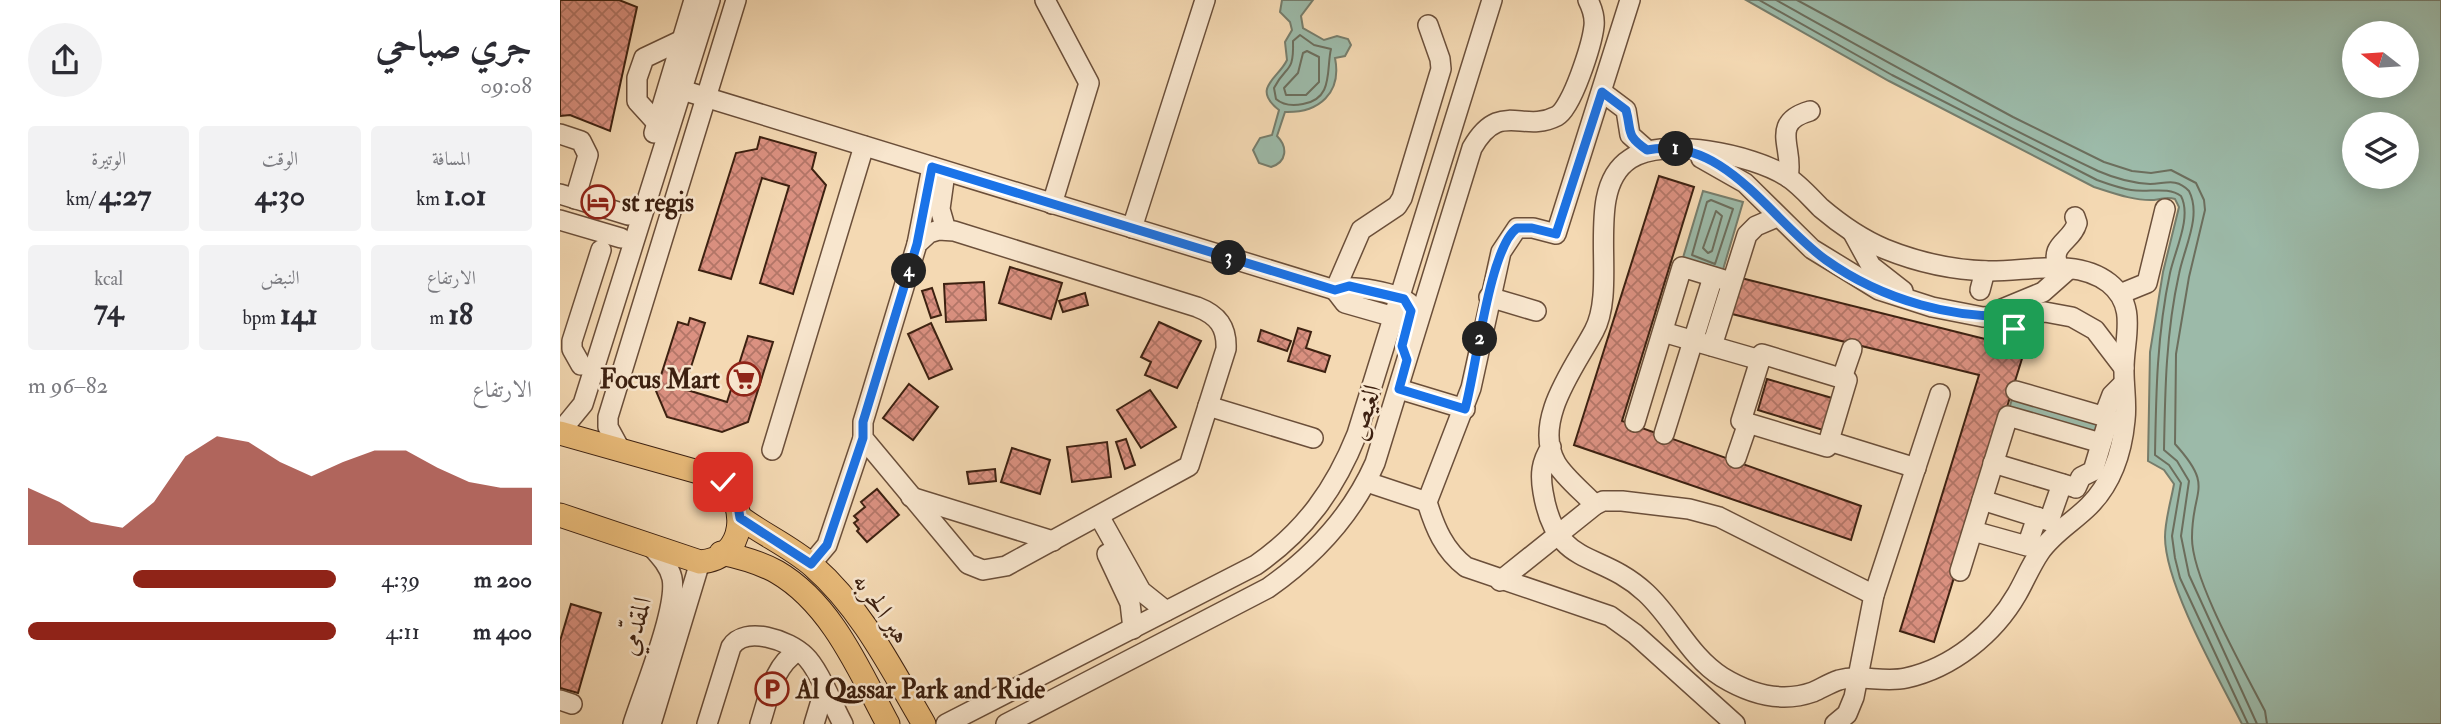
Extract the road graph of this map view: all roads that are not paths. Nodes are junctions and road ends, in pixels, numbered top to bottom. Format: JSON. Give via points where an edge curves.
{"nodes":[{"id":1,"x":695,"y":0,"type":"edge"},
{"id":2,"x":710,"y":0,"type":"edge"},
{"id":3,"x":736,"y":0,"type":"edge"},
{"id":4,"x":1205,"y":0,"type":"edge"},
{"id":5,"x":1492,"y":0,"type":"edge"},
{"id":6,"x":1588,"y":0,"type":"edge"},
{"id":7,"x":1630,"y":0,"type":"edge"},
{"id":8,"x":1052,"y":3,"type":"edge"},
{"id":9,"x":1428,"y":25,"type":"dead end"},
{"id":10,"x":682,"y":40,"type":"junction"},
{"id":11,"x":681,"y":90,"type":"junction"},
{"id":12,"x":1602,"y":92,"type":"junction"},
{"id":13,"x":707,"y":98,"type":"junction"},
{"id":14,"x":1810,"y":111,"type":"dead end"},
{"id":15,"x":657,"y":123,"type":"junction"},
{"id":16,"x":560,"y":134,"type":"edge"},
{"id":17,"x":864,"y":146,"type":"junction"},
{"id":18,"x":1685,"y":149,"type":"junction"},
{"id":19,"x":1647,"y":150,"type":"junction"},
{"id":20,"x":939,"y":169,"type":"junction"},
{"id":21,"x":1788,"y":177,"type":"junction"},
{"id":22,"x":576,"y":199,"type":"edge"},
{"id":23,"x":1052,"y":204,"type":"junction"},
{"id":24,"x":2165,"y":209,"type":"dead end"},
{"id":25,"x":628,"y":215,"type":"junction"},
{"id":26,"x":1777,"y":217,"type":"junction"},
{"id":27,"x":2075,"y":217,"type":"dead end"},
{"id":28,"x":560,"y":220,"type":"edge"},
{"id":29,"x":585,"y":227,"type":"junction"},
{"id":30,"x":1132,"y":228,"type":"junction"},
{"id":31,"x":946,"y":230,"type":"junction"},
{"id":32,"x":1853,"y":233,"type":"junction"},
{"id":33,"x":621,"y":238,"type":"junction"},
{"id":34,"x":917,"y":244,"type":"junction"},
{"id":35,"x":601,"y":250,"type":"dead end"},
{"id":36,"x":2064,"y":269,"type":"junction"},
{"id":37,"x":1722,"y":279,"type":"junction"},
{"id":38,"x":1335,"y":290,"type":"junction"},
{"id":39,"x":1675,"y":290,"type":"junction"},
{"id":40,"x":2120,"y":294,"type":"junction"},
{"id":41,"x":1399,"y":297,"type":"junction"},
{"id":42,"x":1489,"y":297,"type":"junction"},
{"id":43,"x":1716,"y":301,"type":"junction"},
{"id":44,"x":1928,"y":310,"type":"junction"},
{"id":45,"x":2025,"y":310,"type":"junction"},
{"id":46,"x":1536,"y":311,"type":"dead end"},
{"id":47,"x":1394,"y":317,"type":"junction"},
{"id":48,"x":1663,"y":332,"type":"junction"},
{"id":49,"x":2001,"y":340,"type":"dead end"},
{"id":50,"x":1703,"y":343,"type":"junction"},
{"id":51,"x":1852,"y":349,"type":"dead end"},
{"id":52,"x":1407,"y":360,"type":"junction"},
{"id":53,"x":1760,"y":360,"type":"junction"},
{"id":54,"x":581,"y":365,"type":"junction"},
{"id":55,"x":2124,"y":376,"type":"junction"},
{"id":56,"x":1842,"y":378,"type":"junction"},
{"id":57,"x":1399,"y":389,"type":"junction"},
{"id":58,"x":2016,"y":391,"type":"dead end"},
{"id":59,"x":1940,"y":394,"type":"dead end"},
{"id":60,"x":1208,"y":406,"type":"junction"},
{"id":61,"x":1465,"y":409,"type":"junction"},
{"id":62,"x":560,"y":414,"type":"edge"},
{"id":63,"x":2104,"y":416,"type":"junction"},
{"id":64,"x":1635,"y":422,"type":"dead end"},
{"id":65,"x":1748,"y":423,"type":"junction"},
{"id":66,"x":560,"y":433,"type":"edge"},
{"id":67,"x":1664,"y":434,"type":"dead end"},
{"id":68,"x":863,"y":438,"type":"junction"},
{"id":69,"x":1314,"y":438,"type":"dead end"},
{"id":70,"x":1829,"y":441,"type":"junction"},
{"id":71,"x":2101,"y":443,"type":"junction"},
{"id":72,"x":1551,"y":447,"type":"junction"},
{"id":73,"x":620,"y":449,"type":"junction"},
{"id":74,"x":772,"y":450,"type":"dead end"},
{"id":75,"x":1736,"y":458,"type":"dead end"},
{"id":76,"x":1916,"y":468,"type":"junction"},
{"id":77,"x":1997,"y":474,"type":"junction"},
{"id":78,"x":1367,"y":482,"type":"junction"},
{"id":79,"x":2069,"y":486,"type":"junction"},
{"id":80,"x":2098,"y":495,"type":"junction"},
{"id":81,"x":911,"y":497,"type":"junction"},
{"id":82,"x":1427,"y":502,"type":"junction"},
{"id":83,"x":1988,"y":502,"type":"junction"},
{"id":84,"x":1595,"y":505,"type":"junction"},
{"id":85,"x":560,"y":515,"type":"edge"},
{"id":86,"x":2037,"y":517,"type":"junction"},
{"id":87,"x":740,"y":518,"type":"junction"},
{"id":88,"x":1095,"y":519,"type":"junction"},
{"id":89,"x":1979,"y":533,"type":"junction"},
{"id":90,"x":1557,"y":536,"type":"junction"},
{"id":91,"x":1054,"y":541,"type":"junction"},
{"id":92,"x":651,"y":546,"type":"junction"},
{"id":93,"x":721,"y":553,"type":"junction"},
{"id":94,"x":700,"y":562,"type":"junction"},
{"id":95,"x":811,"y":564,"type":"junction"},
{"id":96,"x":1960,"y":571,"type":"dead end"},
{"id":97,"x":1500,"y":581,"type":"junction"},
{"id":98,"x":1874,"y":595,"type":"junction"},
{"id":99,"x":1167,"y":611,"type":"junction"},
{"id":100,"x":1133,"y":629,"type":"junction"},
{"id":101,"x":798,"y":651,"type":"junction"},
{"id":102,"x":1858,"y":679,"type":"junction"},
{"id":103,"x":824,"y":691,"type":"junction"},
{"id":104,"x":658,"y":700,"type":"junction"},
{"id":105,"x":633,"y":724,"type":"edge"},
{"id":106,"x":651,"y":724,"type":"edge"},
{"id":107,"x":667,"y":724,"type":"edge"},
{"id":108,"x":707,"y":724,"type":"edge"},
{"id":109,"x":760,"y":724,"type":"edge"},
{"id":110,"x":814,"y":724,"type":"edge"},
{"id":111,"x":843,"y":724,"type":"edge"},
{"id":112,"x":888,"y":724,"type":"edge"},
{"id":113,"x":924,"y":724,"type":"edge"},
{"id":114,"x":946,"y":724,"type":"edge"},
{"id":115,"x":1006,"y":724,"type":"edge"},
{"id":116,"x":1735,"y":724,"type":"edge"},
{"id":117,"x":1835,"y":724,"type":"edge"}],
"edges":[{"from":1,"to":10,"type":"street"},
{"from":2,"to":11,"type":"street"},
{"from":3,"to":13,"type":"street"},
{"from":4,"to":30,"type":"street"},
{"from":5,"to":41,"type":"street","name":"الغيص"},
{"from":6,"to":52,"type":"street","name":"الغيص","via":[[1594,26],[1569,104],[1558,115],[1542,120],[1490,125],[1472,148]]},
{"from":7,"to":12,"type":"street"},
{"from":8,"to":23,"type":"street","via":[[1089,83]]},
{"from":9,"to":38,"type":"street","via":[[1441,64],[1400,203],[1361,230]]},
{"from":10,"to":15,"type":"street"},
{"from":10,"to":15,"type":"street","via":[[644,58],[637,78],[637,101]]},
{"from":11,"to":13,"type":"street"},
{"from":11,"to":66,"type":"street","via":[[583,404]]},
{"from":12,"to":19,"type":"street","via":[[1626,110],[1630,135]]},
{"from":12,"to":42,"type":"street","via":[[1556,234],[1532,228],[1513,232],[1501,252]]},
{"from":13,"to":17,"type":"street"},
{"from":13,"to":73,"type":"street","via":[[608,417],[608,427]]},
{"from":14,"to":21,"type":"street","via":[[1786,128]]},
{"from":15,"to":25,"type":"street"},
{"from":16,"to":22,"type":"street","via":[[581,141],[588,155]]},
{"from":17,"to":20,"type":"street"},
{"from":17,"to":74,"type":"street"},
{"from":18,"to":19,"type":"street"},
{"from":18,"to":21,"type":"street","via":[[1751,160]]},
{"from":18,"to":26,"type":"street","via":[[1745,183]]},
{"from":19,"to":72,"type":"street","via":[[1624,163],[1609,190],[1600,316],[1563,386],[1552,418]]},
{"from":20,"to":23,"type":"street"},
{"from":20,"to":31,"type":"street","via":[[940,209]]},
{"from":20,"to":34,"type":"street"},
{"from":21,"to":32,"type":"street"},
{"from":22,"to":25,"type":"street"},
{"from":22,"to":29,"type":"street"},
{"from":23,"to":30,"type":"street"},
{"from":24,"to":40,"type":"street","via":[[2147,283]]},
{"from":25,"to":33,"type":"street"},
{"from":26,"to":37,"type":"street","via":[[1748,235]]},
{"from":26,"to":44,"type":"street","via":[[1796,237],[1846,272]]},
{"from":27,"to":36,"type":"street","via":[[2072,234],[2057,247],[2055,257]]},
{"from":28,"to":29,"type":"street"},
{"from":29,"to":33,"type":"street"},
{"from":30,"to":38,"type":"street"},
{"from":31,"to":34,"type":"street","via":[[929,233]]},
{"from":31,"to":60,"type":"street","via":[[1216,316],[1227,335],[1226,349]]},
{"from":32,"to":36,"type":"street","via":[[1883,248],[1983,281]]},
{"from":32,"to":44,"type":"street","via":[[1871,266]]},
{"from":33,"to":54,"type":"street"},
{"from":34,"to":68,"type":"street","via":[[863,422]]},
{"from":35,"to":54,"type":"street","via":[[572,341]]},
{"from":36,"to":40,"type":"street","via":[[2099,277]]},
{"from":36,"to":45,"type":"street"},
{"from":37,"to":39,"type":"street","via":[[1682,267]]},
{"from":37,"to":43,"type":"street"},
{"from":38,"to":41,"type":"street","via":[[1349,286]]},
{"from":38,"to":47,"type":"street","via":[[1345,303]]},
{"from":39,"to":43,"type":"street"},
{"from":39,"to":48,"type":"street"},
{"from":40,"to":55,"type":"street","via":[[2129,325]]},
{"from":41,"to":47,"type":"street","name":"الغيص"},
{"from":41,"to":52,"type":"street","via":[[1410,306],[1402,346]]},
{"from":42,"to":46,"type":"street"},
{"from":42,"to":61,"type":"street"},
{"from":43,"to":50,"type":"street"},
{"from":44,"to":45,"type":"street","via":[[1971,315]]},
{"from":45,"to":49,"type":"street","via":[[2018,326]]},
{"from":45,"to":55,"type":"street","via":[[2082,322],[2105,340]]},
{"from":47,"to":99,"type":"street","name":"الغيص","via":[[1343,469],[1308,520],[1256,565]]},
{"from":48,"to":50,"type":"street"},
{"from":48,"to":64,"type":"street"},
{"from":50,"to":53,"type":"street"},
{"from":50,"to":67,"type":"street"},
{"from":51,"to":56,"type":"street"},
{"from":52,"to":57,"type":"street","name":"الغيص"},
{"from":53,"to":56,"type":"street","via":[[1762,354]]},
{"from":53,"to":65,"type":"street","via":[[1741,421]]},
{"from":54,"to":62,"type":"street","via":[[570,402]]},
{"from":55,"to":63,"type":"street"},
{"from":55,"to":80,"type":"street","via":[[2122,444]]},
{"from":56,"to":70,"type":"street","via":[[1847,380]]},
{"from":57,"to":61,"type":"street"},
{"from":57,"to":78,"type":"street","name":"الغيص"},
{"from":58,"to":63,"type":"street"},
{"from":59,"to":76,"type":"street"},
{"from":60,"to":69,"type":"street"},
{"from":60,"to":88,"type":"street","via":[[1189,466]]},
{"from":61,"to":82,"type":"street"},
{"from":63,"to":71,"type":"street","via":[[2109,418]]},
{"from":65,"to":70,"type":"street","via":[[1827,447]]},
{"from":65,"to":75,"type":"street"},
{"from":66,"to":73,"type":"main road"},
{"from":68,"to":81,"type":"street"},
{"from":68,"to":95,"type":"street","via":[[827,545]]},
{"from":70,"to":76,"type":"street"},
{"from":71,"to":77,"type":"street","via":[[2008,416]]},
{"from":71,"to":79,"type":"street","via":[[2093,471]]},
{"from":72,"to":84,"type":"street","via":[[1554,461]]},
{"from":72,"to":90,"type":"street","via":[[1540,475]]},
{"from":73,"to":87,"type":"main road","via":[[716,477],[732,494]]},
{"from":76,"to":98,"type":"street"},
{"from":77,"to":79,"type":"street"},
{"from":77,"to":83,"type":"street"},
{"from":78,"to":82,"type":"street"},
{"from":78,"to":115,"type":"street","name":"الغيص","via":[[1351,509],[1294,570]]},
{"from":79,"to":80,"type":"street"},
{"from":79,"to":86,"type":"street","via":[[2049,521]]},
{"from":80,"to":102,"type":"street","via":[[2048,541],[2009,607],[1975,644],[1912,677]]},
{"from":81,"to":91,"type":"street"},
{"from":81,"to":91,"type":"street","via":[[975,568],[1000,568]]},
{"from":82,"to":97,"type":"street","via":[[1441,541],[1453,557]]},
{"from":83,"to":86,"type":"street"},
{"from":83,"to":89,"type":"street"},
{"from":84,"to":90,"type":"street"},
{"from":84,"to":98,"type":"street","via":[[1622,501],[1719,517]]},
{"from":85,"to":92,"type":"main road"},
{"from":86,"to":89,"type":"street","via":[[2027,546]]},
{"from":87,"to":93,"type":"main road","via":[[732,545]]},
{"from":87,"to":95,"type":"main road","name":"هير الحربه"},
{"from":88,"to":91,"type":"street"},
{"from":88,"to":99,"type":"street","via":[[1141,591]]},
{"from":88,"to":100,"type":"street","via":[[1130,603]]},
{"from":89,"to":96,"type":"street"},
{"from":90,"to":97,"type":"street"},
{"from":90,"to":102,"type":"street","via":[[1573,552],[1639,587],[1701,661],[1735,684],[1763,695],[1790,697],[1841,679]]},
{"from":92,"to":94,"type":"main road"},
{"from":92,"to":105,"type":"street","name":"المقدّمي","via":[[664,561],[672,587]]},
{"from":93,"to":94,"type":"main road"},
{"from":93,"to":112,"type":"main road","name":"هير الحربه","via":[[778,572],[817,608],[839,635]]},
{"from":94,"to":104,"type":"street","name":"المقدّمي"},
{"from":95,"to":113,"type":"main road","name":"هير الحربه","via":[[861,618]]},
{"from":97,"to":116,"type":"street","via":[[1611,616]]},
{"from":98,"to":102,"type":"street"},
{"from":99,"to":100,"type":"street","name":"الغيص"},
{"from":100,"to":114,"type":"street","name":"الغيص"},
{"from":101,"to":103,"type":"street","via":[[810,662]]},
{"from":101,"to":108,"type":"street","via":[[762,636],[737,638]]},
{"from":101,"to":109,"type":"street","via":[[778,669]]},
{"from":102,"to":117,"type":"street","via":[[1847,714]]},
{"from":103,"to":110,"type":"street"},
{"from":103,"to":111,"type":"street"},
{"from":104,"to":106,"type":"street","name":"المقدّمي"},
{"from":104,"to":107,"type":"street"}]}
